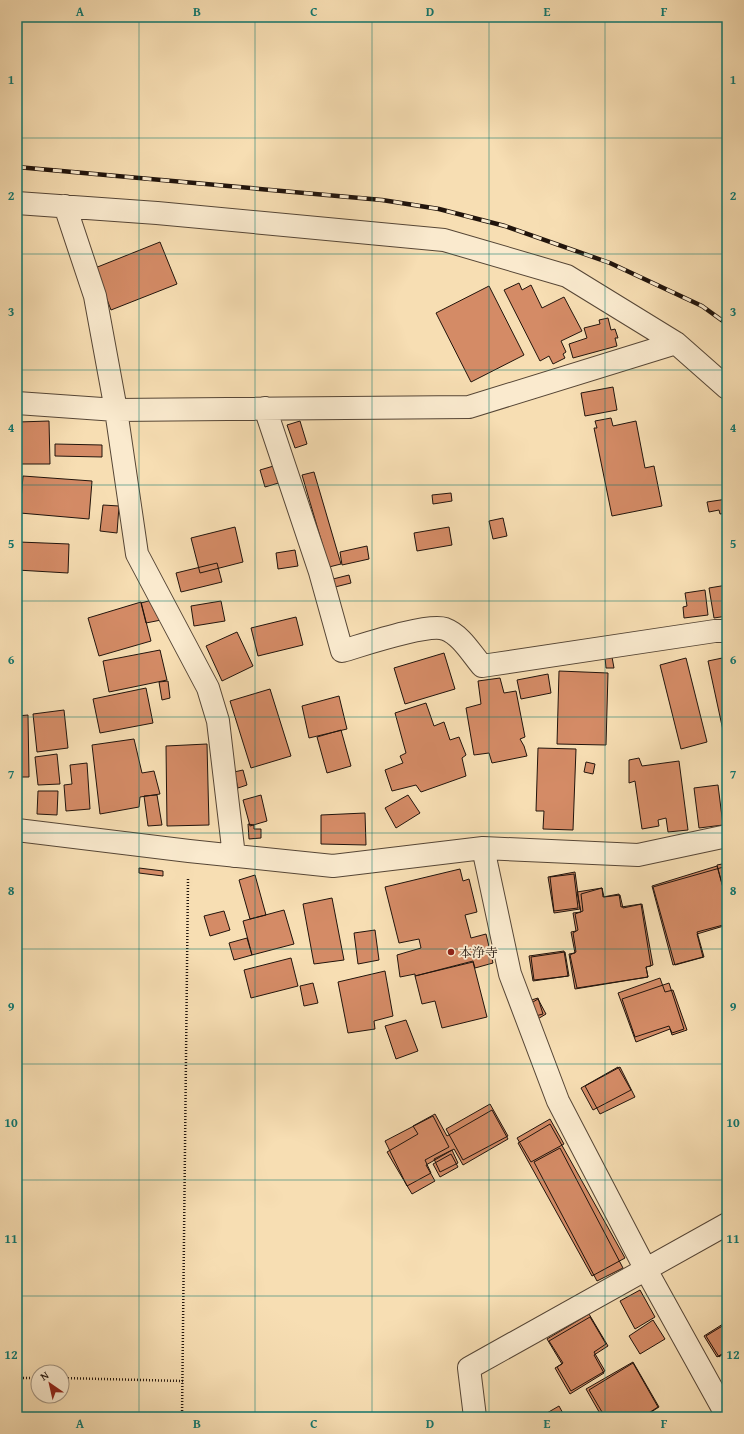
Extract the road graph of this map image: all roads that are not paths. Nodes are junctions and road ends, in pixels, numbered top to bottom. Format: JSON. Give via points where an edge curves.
{"nodes":[{"id":1,"x":17,"y":203,"type":"edge"},
{"id":2,"x":65,"y":206,"type":"junction"},
{"id":3,"x":676,"y":343,"type":"junction"},
{"id":4,"x":727,"y":388,"type":"edge"},
{"id":5,"x":17,"y":403,"type":"edge"},
{"id":6,"x":266,"y":408,"type":"junction"},
{"id":7,"x":116,"y":410,"type":"junction"},
{"id":8,"x":727,"y":631,"type":"edge"},
{"id":9,"x":17,"y":830,"type":"edge"},
{"id":10,"x":727,"y":836,"type":"edge"},
{"id":11,"x":483,"y":848,"type":"junction"},
{"id":12,"x":234,"y":856,"type":"junction"},
{"id":13,"x":727,"y":1224,"type":"edge"},
{"id":14,"x":645,"y":1268,"type":"junction"},
{"id":15,"x":727,"y":1416,"type":"edge"},
{"id":16,"x":475,"y":1417,"type":"edge"}],
"edges":[{"from":1,"to":2,"type":"street"},
{"from":2,"to":3,"type":"street","via":[[444,240],[568,276]]},
{"from":2,"to":7,"type":"street","via":[[95,296]]},
{"from":3,"to":4,"type":"street"},
{"from":3,"to":6,"type":"street","via":[[470,406]]},
{"from":5,"to":7,"type":"street"},
{"from":6,"to":7,"type":"street"},
{"from":6,"to":8,"type":"street","via":[[320,572],[342,651],[424,629],[444,629],[459,638],[482,666]]},
{"from":7,"to":12,"type":"street","via":[[137,554],[208,688],[218,721]]},
{"from":9,"to":12,"type":"street"},
{"from":10,"to":11,"type":"street","via":[[638,855]]},
{"from":11,"to":12,"type":"street","via":[[333,866]]},
{"from":11,"to":14,"type":"street","via":[[510,974],[558,1101]]},
{"from":13,"to":14,"type":"street"},
{"from":14,"to":15,"type":"street"},
{"from":14,"to":16,"type":"street","via":[[469,1368]]}]}
